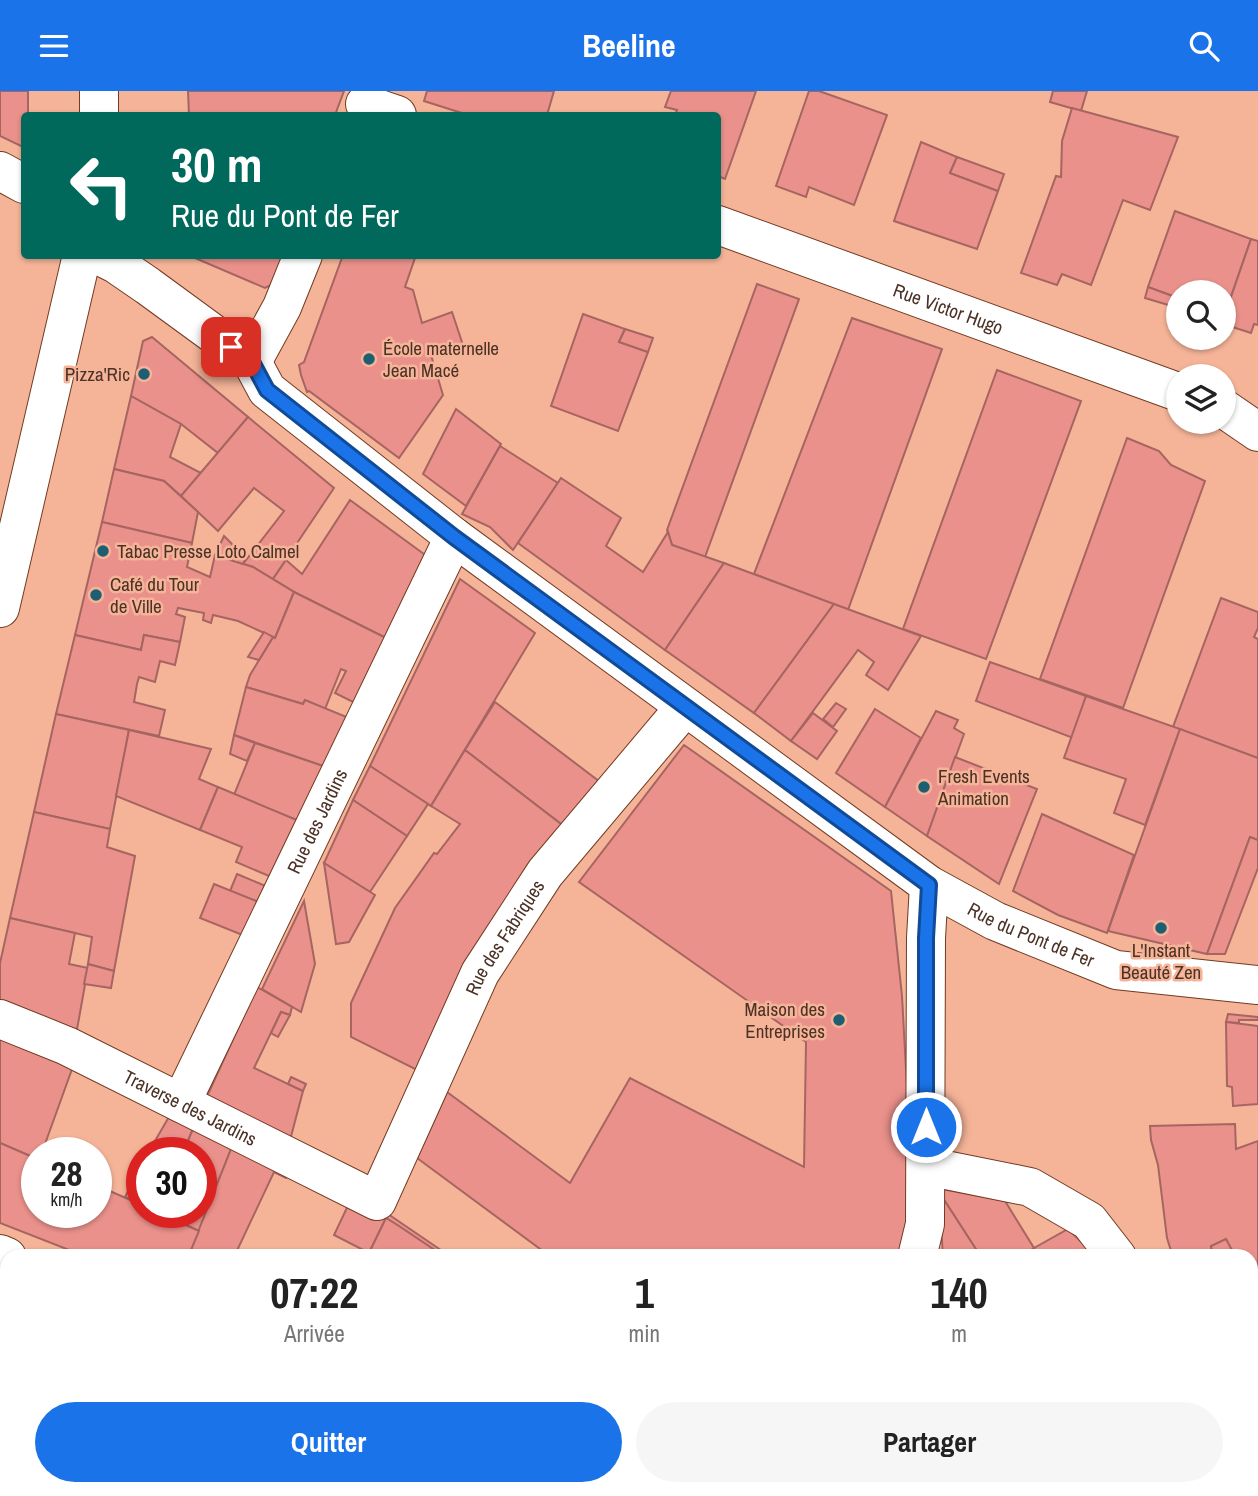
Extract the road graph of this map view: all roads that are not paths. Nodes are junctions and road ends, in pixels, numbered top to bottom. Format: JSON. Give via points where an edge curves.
{"nodes":[{"id":1,"x":99,"y":91,"type":"edge"},
{"id":2,"x":99,"y":112,"type":"edge"},
{"id":3,"x":0,"y":171,"type":"edge"},
{"id":4,"x":21,"y":182,"type":"edge"},
{"id":5,"x":721,"y":226,"type":"edge"},
{"id":6,"x":81,"y":259,"type":"edge"},
{"id":7,"x":106,"y":259,"type":"edge"},
{"id":8,"x":301,"y":259,"type":"edge"},
{"id":9,"x":252,"y":362,"type":"junction"},
{"id":10,"x":1166,"y":388,"type":"edge"},
{"id":11,"x":1236,"y":417,"type":"edge"},
{"id":12,"x":1258,"y":432,"type":"edge"},
{"id":13,"x":454,"y":537,"type":"junction"},
{"id":14,"x":0,"y":608,"type":"edge"},
{"id":15,"x":685,"y":707,"type":"junction"},
{"id":16,"x":929,"y":885,"type":"junction"},
{"id":17,"x":1258,"y":985,"type":"edge"},
{"id":18,"x":0,"y":1019,"type":"edge"},
{"id":19,"x":181,"y":1103,"type":"junction"},
{"id":20,"x":926,"y":1166,"type":"junction"},
{"id":21,"x":377,"y":1201,"type":"joint"},
{"id":22,"x":919,"y":1249,"type":"edge"},
{"id":23,"x":1111,"y":1249,"type":"edge"}],
"edges":[{"from":1,"to":2,"type":"street"},
{"from":3,"to":4,"type":"street"},
{"from":5,"to":10,"type":"street","name":"Rue Victor Hugo"},
{"from":6,"to":14,"type":"street"},
{"from":7,"to":9,"type":"street","name":"Rue du Pont de Fer"},
{"from":8,"to":9,"type":"street"},
{"from":9,"to":13,"type":"street","name":"Rue du Pont de Fer","via":[[267,390]]},
{"from":11,"to":12,"type":"street"},
{"from":13,"to":15,"type":"street","name":"Rue du Pont de Fer"},
{"from":13,"to":19,"type":"street","name":"Rue des Jardins"},
{"from":15,"to":16,"type":"street","name":"Rue du Pont de Fer"},
{"from":15,"to":21,"type":"street","name":"Rue des Fabriques","via":[[545,873],[480,973]]},
{"from":16,"to":17,"type":"street","name":"Rue du Pont de Fer","via":[[995,921],[1116,970]]},
{"from":16,"to":20,"type":"street"},
{"from":18,"to":19,"type":"street","name":"Traverse des Jardins","via":[[67,1046]]},
{"from":19,"to":21,"type":"street","name":"Traverse des Jardins"},
{"from":20,"to":22,"type":"street","via":[[925,1224]]},
{"from":20,"to":23,"type":"street","via":[[1030,1187],[1089,1221]]}]}
